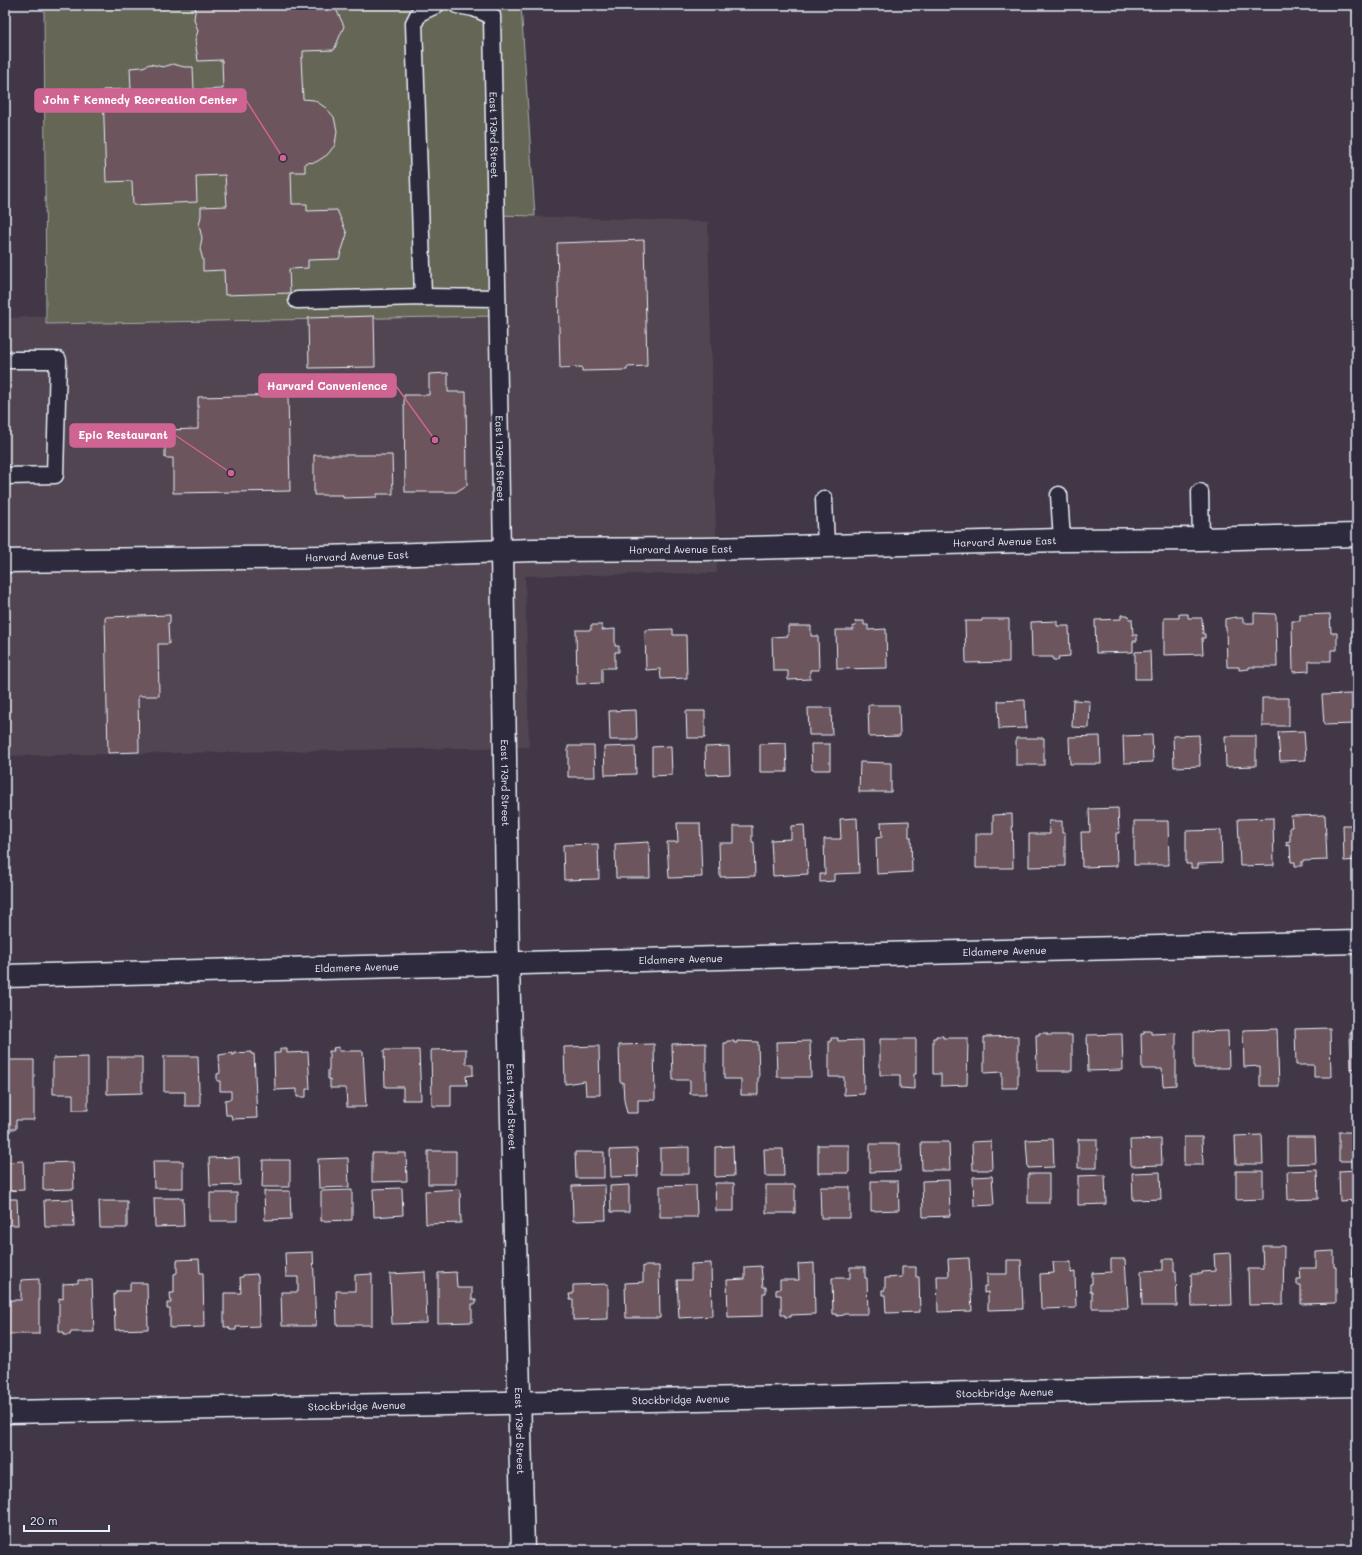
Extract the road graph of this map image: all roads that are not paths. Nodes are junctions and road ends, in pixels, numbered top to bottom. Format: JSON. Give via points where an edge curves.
{"nodes":[{"id":1,"x":436,"y":5,"type":"edge"},
{"id":2,"x":458,"y":5,"type":"edge"},
{"id":3,"x":423,"y":297,"type":"junction"},
{"id":4,"x":497,"y":298,"type":"junction"},
{"id":5,"x":297,"y":300,"type":"dead end"},
{"id":6,"x":5,"y":360,"type":"edge"},
{"id":7,"x":5,"y":476,"type":"edge"},
{"id":8,"x":1200,"y":492,"type":"dead end"},
{"id":9,"x":1059,"y":494,"type":"dead end"},
{"id":10,"x":824,"y":499,"type":"dead end"},
{"id":11,"x":1357,"y":535,"type":"edge"},
{"id":12,"x":1201,"y":539,"type":"junction"},
{"id":13,"x":1062,"y":540,"type":"junction"},
{"id":14,"x":826,"y":546,"type":"junction"},
{"id":15,"x":502,"y":552,"type":"junction"},
{"id":16,"x":5,"y":561,"type":"edge"},
{"id":17,"x":1357,"y":942,"type":"edge"},
{"id":18,"x":508,"y":963,"type":"junction"},
{"id":19,"x":5,"y":976,"type":"edge"},
{"id":20,"x":1357,"y":1385,"type":"edge"},
{"id":21,"x":520,"y":1403,"type":"junction"},
{"id":22,"x":5,"y":1412,"type":"edge"},
{"id":23,"x":523,"y":1550,"type":"edge"}],
"edges":[{"from":1,"to":3,"type":"lane","via":[[419,13],[414,23]]},
{"from":2,"to":4,"type":"lane","name":"East 173rd Street","via":[[474,8],[492,16]]},
{"from":3,"to":4,"type":"lane"},
{"from":3,"to":5,"type":"lane"},
{"from":4,"to":15,"type":"lane","name":"East 173rd Street"},
{"from":6,"to":7,"type":"lane","via":[[58,360],[55,475]]},
{"from":8,"to":12,"type":"lane"},
{"from":9,"to":13,"type":"lane"},
{"from":10,"to":14,"type":"lane"},
{"from":11,"to":12,"type":"street","name":"Harvard Avenue East"},
{"from":12,"to":13,"type":"street","name":"Harvard Avenue East"},
{"from":13,"to":14,"type":"street","name":"Harvard Avenue East"},
{"from":14,"to":15,"type":"street","name":"Harvard Avenue East"},
{"from":15,"to":16,"type":"street","name":"Harvard Avenue East"},
{"from":15,"to":18,"type":"street","name":"East 173rd Street"},
{"from":17,"to":18,"type":"street","name":"Eldamere Avenue"},
{"from":18,"to":19,"type":"street","name":"Eldamere Avenue"},
{"from":18,"to":21,"type":"street","name":"East 173rd Street"},
{"from":20,"to":21,"type":"street","name":"Stockbridge Avenue"},
{"from":21,"to":22,"type":"street","name":"Stockbridge Avenue"},
{"from":21,"to":23,"type":"street","name":"East 173rd Street"}]}
